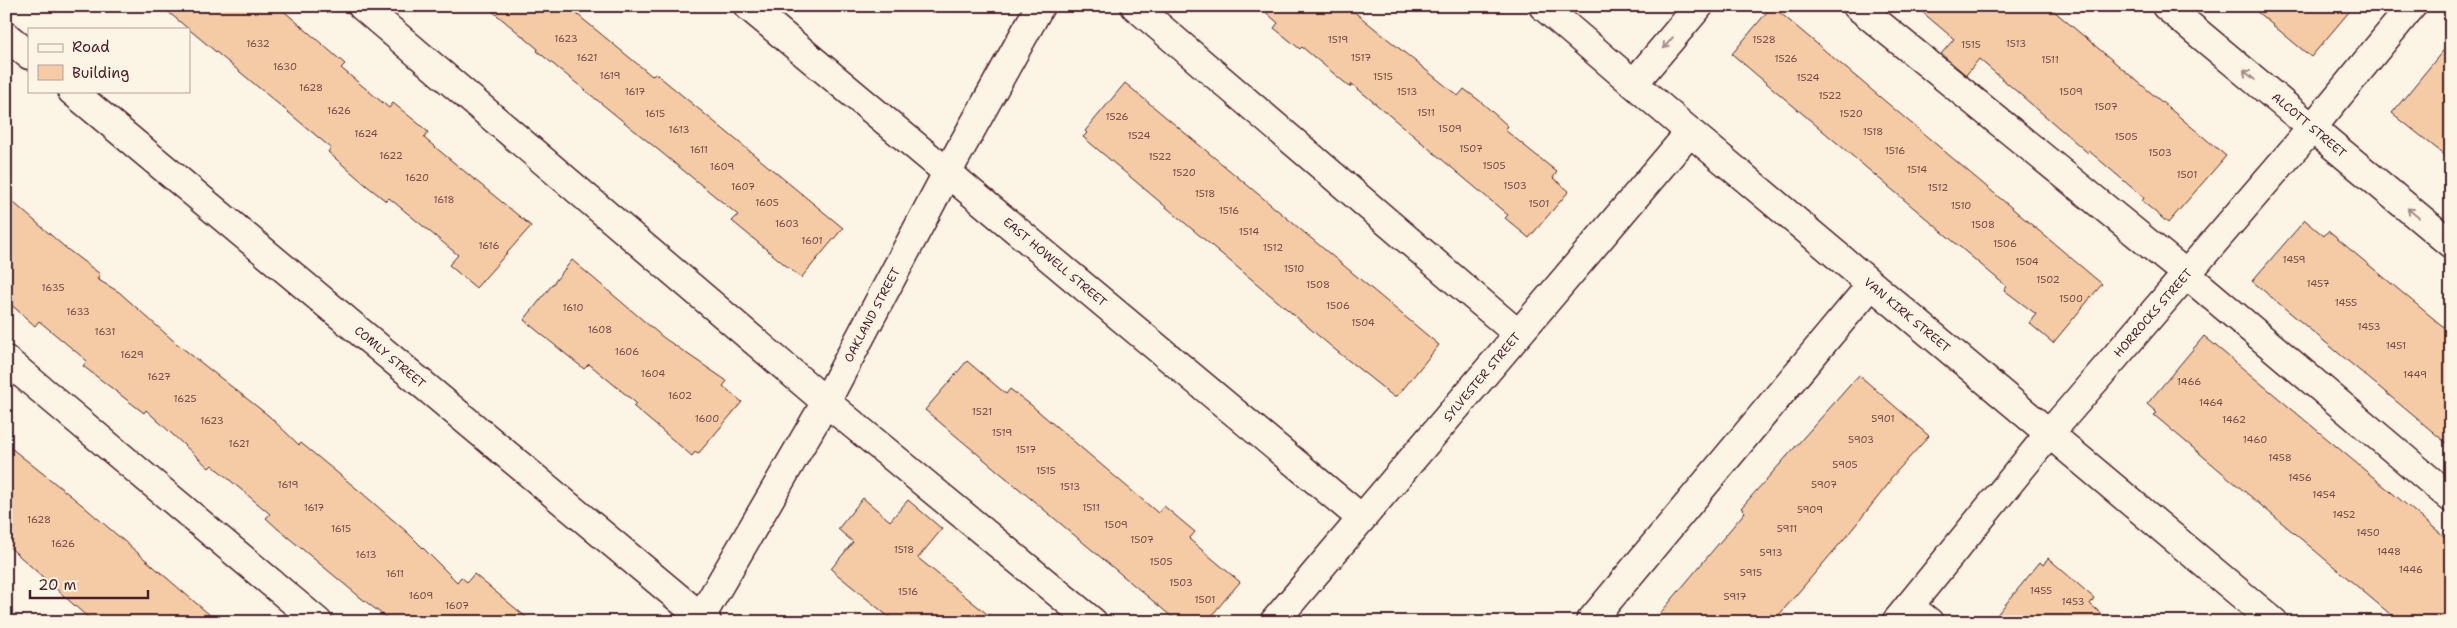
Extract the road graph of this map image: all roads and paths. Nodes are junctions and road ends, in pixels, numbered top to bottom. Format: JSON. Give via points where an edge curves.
{"nodes":[{"id":1,"x":362,"y":6,"type":"edge"},
{"id":2,"x":748,"y":6,"type":"edge"},
{"id":3,"x":1040,"y":6,"type":"edge"},
{"id":4,"x":1135,"y":6,"type":"edge"},
{"id":5,"x":1543,"y":6,"type":"edge"},
{"id":6,"x":1699,"y":6,"type":"edge"},
{"id":7,"x":1857,"y":6,"type":"edge"},
{"id":8,"x":2166,"y":6,"type":"edge"},
{"id":9,"x":2412,"y":6,"type":"edge"},
{"id":10,"x":6,"y":36,"type":"edge"},
{"id":11,"x":28,"y":54,"type":"edge"},
{"id":12,"x":1634,"y":83,"type":"junction"},
{"id":13,"x":73,"y":92,"type":"edge"},
{"id":14,"x":2312,"y":128,"type":"junction"},
{"id":15,"x":1690,"y":132,"type":"junction"},
{"id":16,"x":947,"y":172,"type":"junction"},
{"id":17,"x":2451,"y":244,"type":"edge"},
{"id":18,"x":2186,"y":274,"type":"junction"},
{"id":19,"x":1871,"y":285,"type":"junction"},
{"id":20,"x":1518,"y":334,"type":"junction"},
{"id":21,"x":6,"y":360,"type":"edge"},
{"id":22,"x":826,"y":402,"type":"junction"},
{"id":23,"x":2049,"y":434,"type":"junction"},
{"id":24,"x":2451,"y":498,"type":"edge"},
{"id":25,"x":1361,"y":518,"type":"junction"},
{"id":26,"x":1911,"y":616,"type":"edge"},
{"id":27,"x":702,"y":620,"type":"edge"},
{"id":28,"x":318,"y":622,"type":"edge"},
{"id":29,"x":1093,"y":622,"type":"edge"},
{"id":30,"x":1274,"y":622,"type":"edge"},
{"id":31,"x":1590,"y":622,"type":"edge"},
{"id":32,"x":2274,"y":622,"type":"edge"}],
"edges":[{"from":1,"to":22,"type":"street"},
{"from":2,"to":16,"type":"street","name":"EAST HOWELL STREET"},
{"from":3,"to":16,"type":"street","name":"OAKLAND STREET"},
{"from":4,"to":20,"type":"street"},
{"from":5,"to":12,"type":"street","name":"VAN KIRK STREET"},
{"from":6,"to":12,"type":"street","one_way":true},
{"from":7,"to":18,"type":"street"},
{"from":14,"to":8,"type":"street","name":"ALCOTT STREET","one_way":true},
{"from":9,"to":14,"type":"street","name":"HORROCKS STREET"},
{"from":10,"to":11,"type":"street"},
{"from":12,"to":15,"type":"street","name":"VAN KIRK STREET"},
{"from":13,"to":27,"type":"street","name":"COMLY STREET"},
{"from":17,"to":14,"type":"street","name":"ALCOTT STREET","one_way":true},
{"from":14,"to":18,"type":"street","name":"HORROCKS STREET"},
{"from":15,"to":19,"type":"street","name":"VAN KIRK STREET"},
{"from":15,"to":20,"type":"street","name":"SYLVESTER STREET"},
{"from":16,"to":22,"type":"street","name":"OAKLAND STREET"},
{"from":16,"to":25,"type":"street","name":"EAST HOWELL STREET"},
{"from":18,"to":23,"type":"street","name":"HORROCKS STREET"},
{"from":18,"to":24,"type":"street"},
{"from":19,"to":23,"type":"street","name":"VAN KIRK STREET"},
{"from":19,"to":31,"type":"street"},
{"from":20,"to":25,"type":"street","name":"SYLVESTER STREET"},
{"from":21,"to":28,"type":"street"},
{"from":22,"to":27,"type":"street","name":"OAKLAND STREET"},
{"from":22,"to":29,"type":"street"},
{"from":23,"to":26,"type":"street","name":"HORROCKS STREET"},
{"from":23,"to":32,"type":"street","name":"VAN KIRK STREET"},
{"from":25,"to":30,"type":"street","name":"SYLVESTER STREET"}]}
